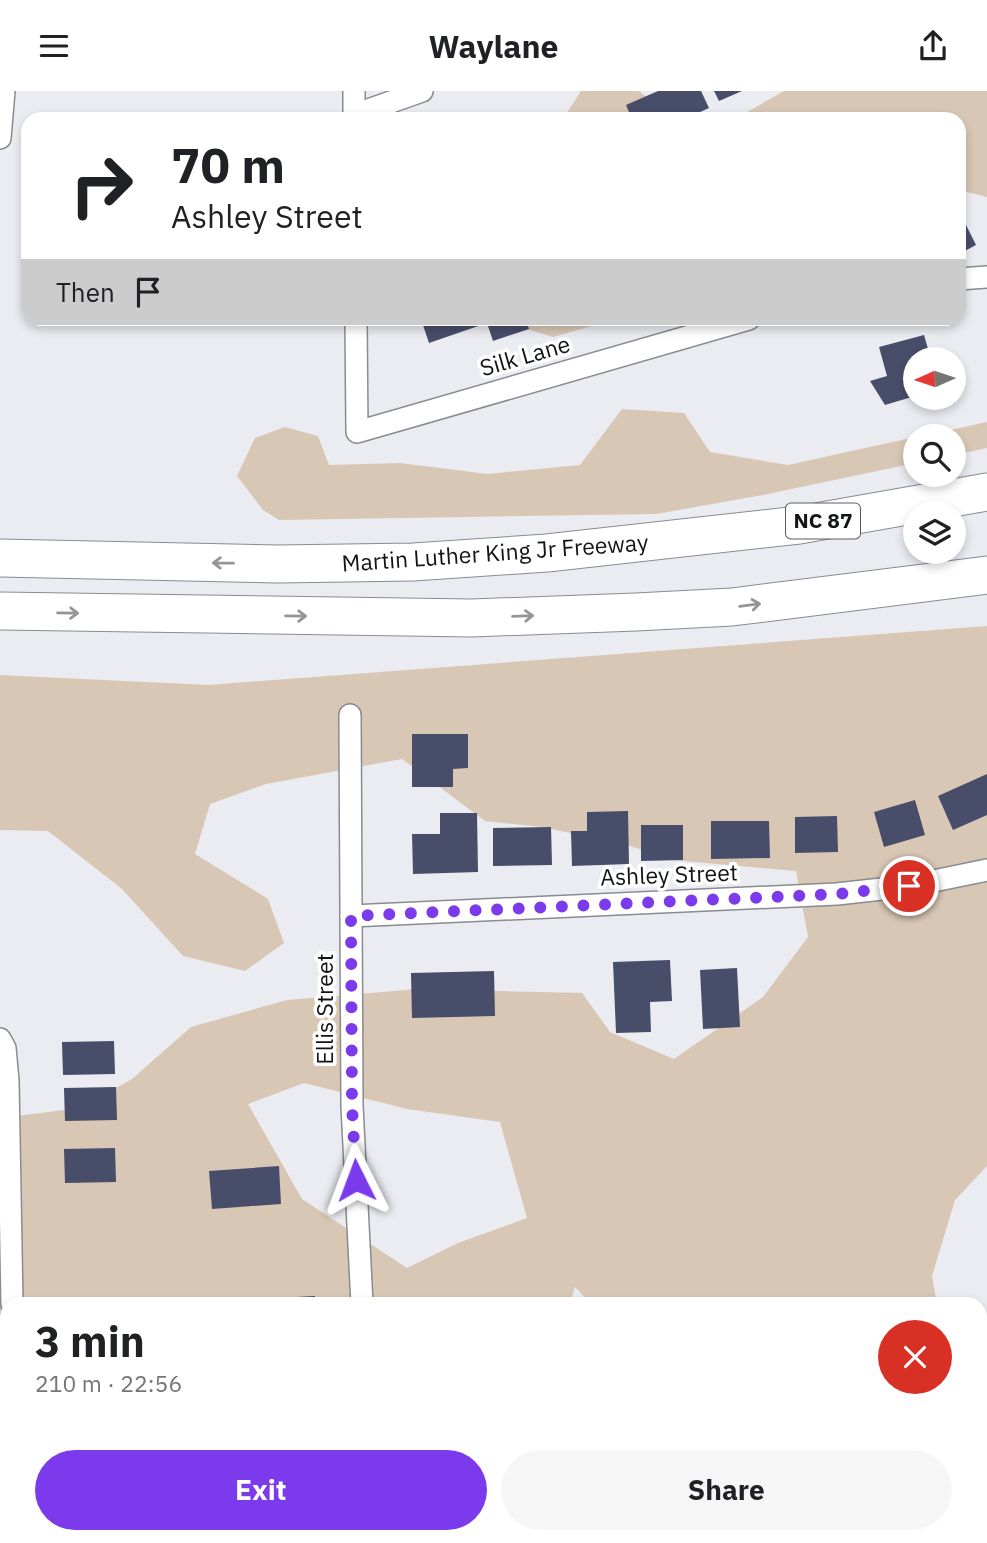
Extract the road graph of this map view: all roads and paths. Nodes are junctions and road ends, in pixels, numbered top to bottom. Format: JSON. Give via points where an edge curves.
{"nodes":[{"id":1,"x":4,"y":91,"type":"edge"},
{"id":2,"x":354,"y":91,"type":"edge"},
{"id":3,"x":422,"y":91,"type":"edge"},
{"id":4,"x":354,"y":112,"type":"edge"},
{"id":5,"x":367,"y":112,"type":"edge"},
{"id":6,"x":0,"y":138,"type":"edge"},
{"id":7,"x":987,"y":277,"type":"edge"},
{"id":8,"x":966,"y":278,"type":"edge"},
{"id":9,"x":356,"y":326,"type":"edge"},
{"id":10,"x":725,"y":326,"type":"edge"},
{"id":11,"x":987,"y":470,"type":"edge"},
{"id":12,"x":987,"y":492,"type":"edge"},
{"id":13,"x":658,"y":543,"type":"junction"},
{"id":14,"x":0,"y":558,"type":"edge"},
{"id":15,"x":987,"y":575,"type":"edge"},
{"id":16,"x":0,"y":611,"type":"edge"},
{"id":17,"x":350,"y":715,"type":"dead end"},
{"id":18,"x":987,"y":870,"type":"edge"},
{"id":19,"x":351,"y":916,"type":"junction"},
{"id":20,"x":0,"y":1039,"type":"edge"},
{"id":21,"x":12,"y":1297,"type":"edge"},
{"id":22,"x":362,"y":1297,"type":"edge"}],
"edges":[{"from":1,"to":6,"type":"street"},
{"from":2,"to":4,"type":"street"},
{"from":3,"to":5,"type":"street"},
{"from":7,"to":8,"type":"street"},
{"from":9,"to":10,"type":"street","name":"Silk Lane","via":[[357,432]]},
{"from":11,"to":13,"type":"highway"},
{"from":12,"to":13,"type":"highway","name":"Martin Luther King Jr Freeway","number":"NC 87","via":[[799,525]]},
{"from":13,"to":14,"type":"highway","name":"Martin Luther King Jr Freeway","one_way":true,"via":[[412,562]]},
{"from":16,"to":15,"type":"highway","one_way":true,"via":[[472,618],[732,607]]},
{"from":17,"to":19,"type":"street","name":"Ellis Street"},
{"from":18,"to":19,"type":"street","name":"Ashley Street","via":[[837,894]]},
{"from":19,"to":22,"type":"street","name":"Ellis Street","via":[[352,1106]]},
{"from":20,"to":21,"type":"street","via":[[8,1081]]}]}
